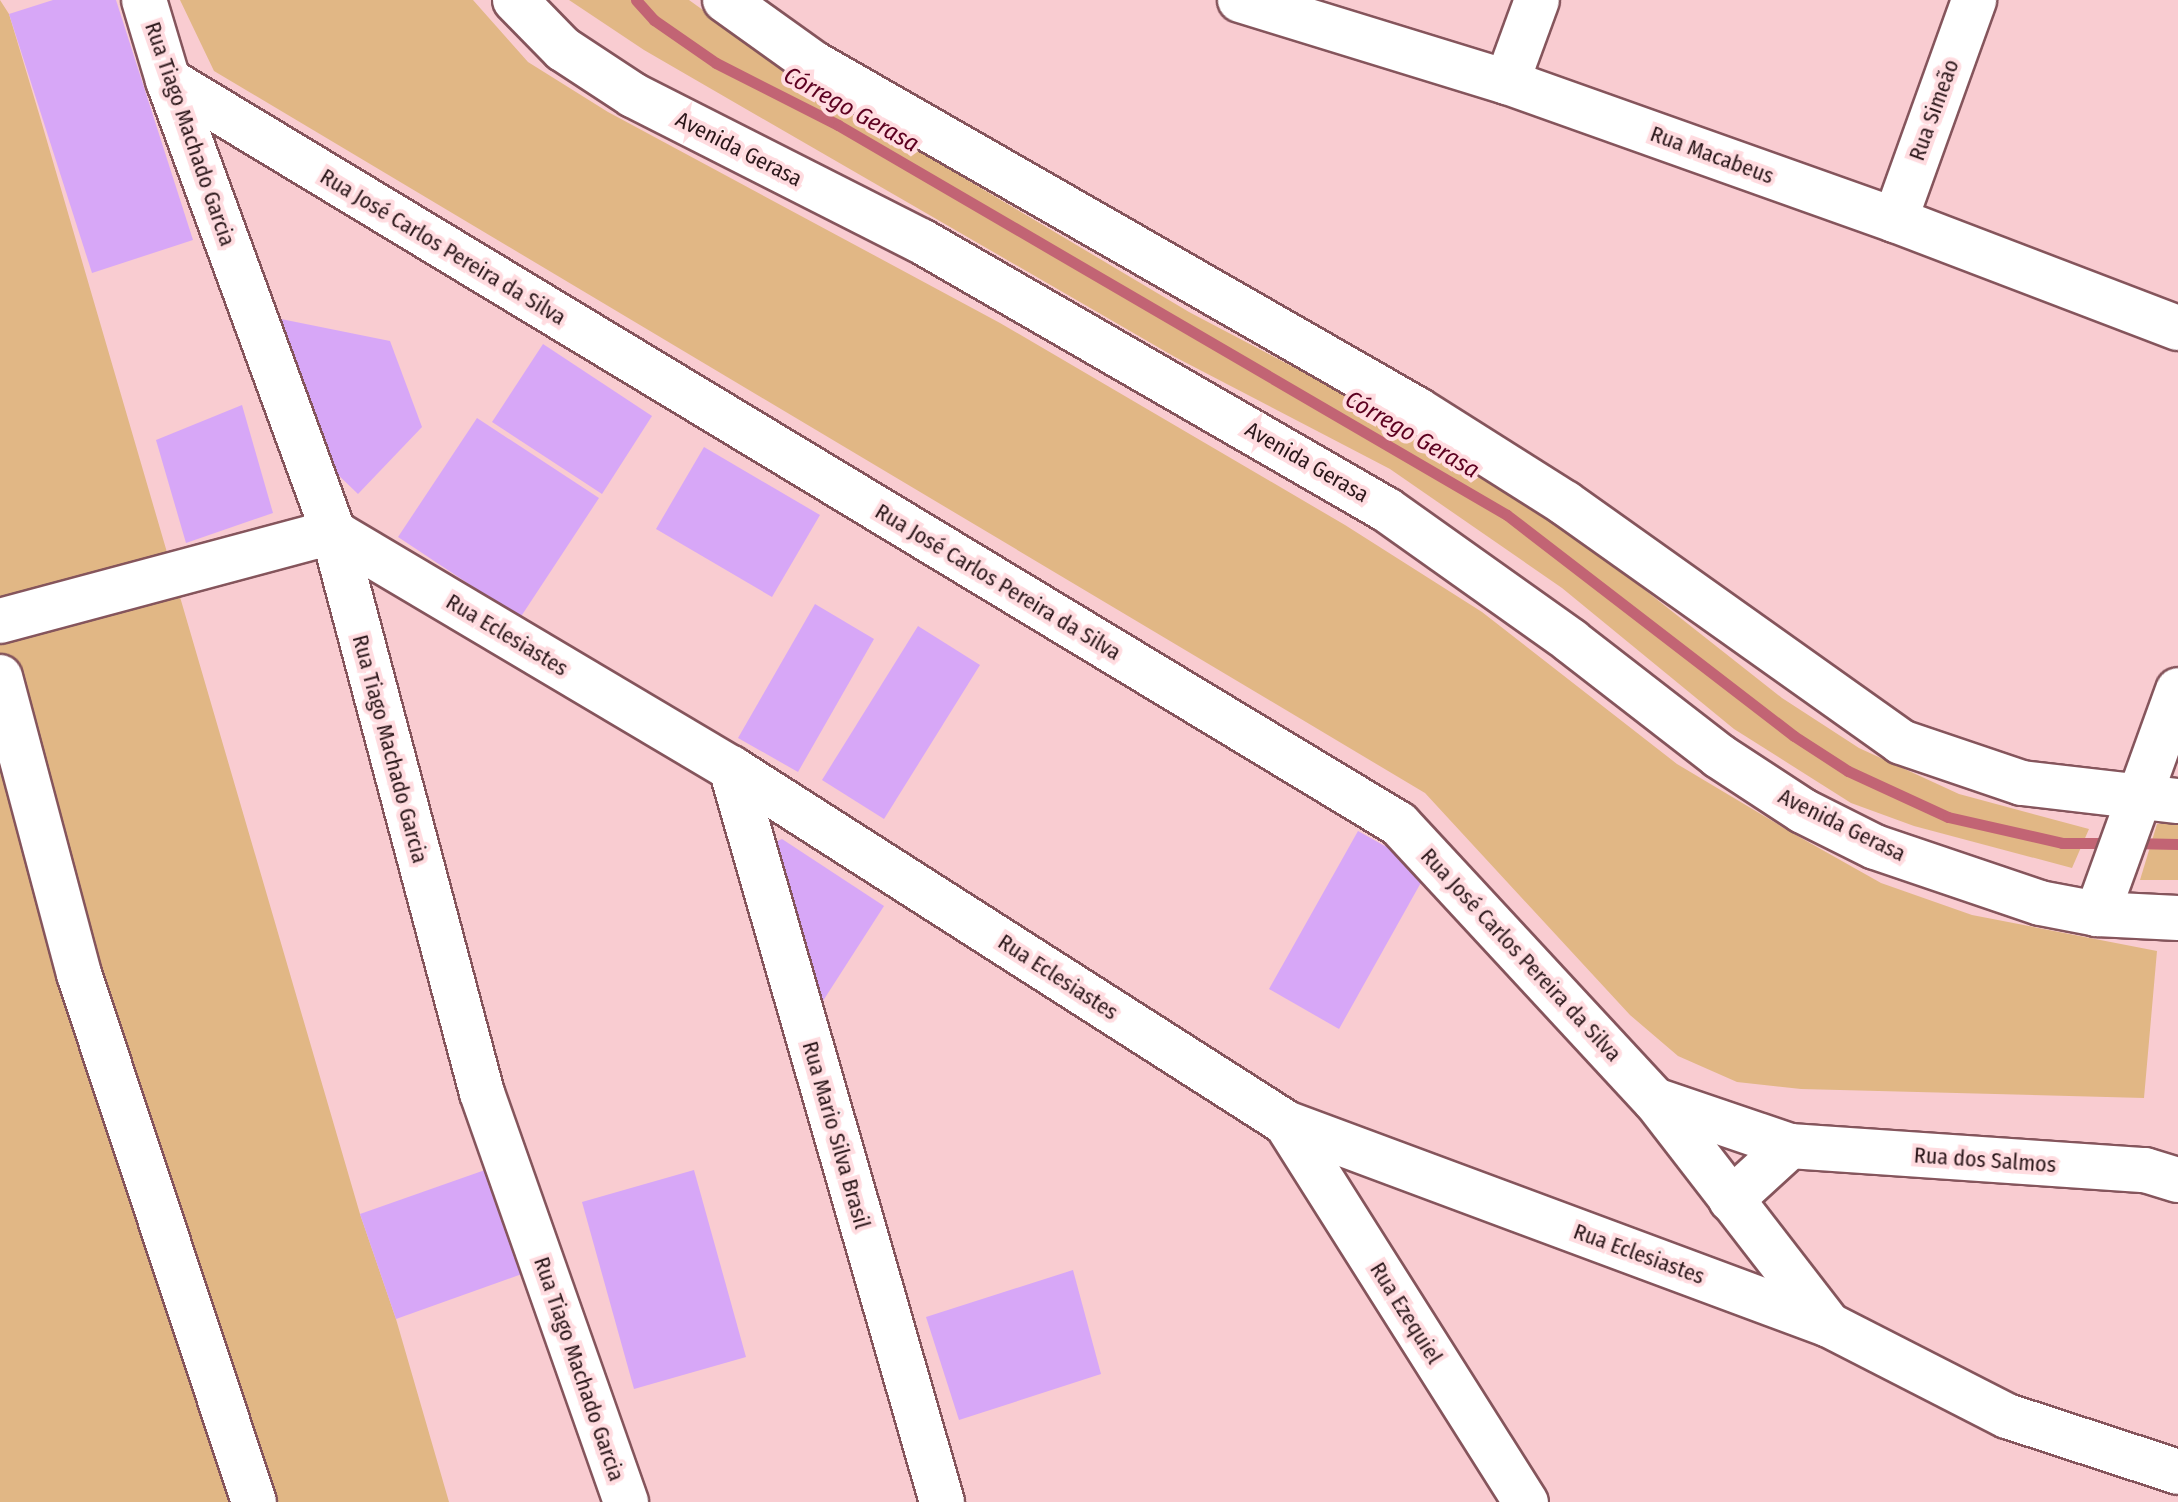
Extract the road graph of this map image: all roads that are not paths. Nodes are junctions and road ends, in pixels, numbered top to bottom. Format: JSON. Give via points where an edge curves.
{"nodes":[{"id":1,"x":144,"y":0,"type":"edge"},
{"id":2,"x":515,"y":0,"type":"edge"},
{"id":3,"x":725,"y":0,"type":"edge"},
{"id":4,"x":1240,"y":0,"type":"edge"},
{"id":5,"x":1537,"y":0,"type":"edge"},
{"id":6,"x":1974,"y":0,"type":"edge"},
{"id":7,"x":168,"y":80,"type":"junction"},
{"id":8,"x":1507,"y":82,"type":"junction"},
{"id":9,"x":1895,"y":220,"type":"junction"},
{"id":10,"x":2178,"y":328,"type":"edge"},
{"id":11,"x":333,"y":532,"type":"junction"},
{"id":12,"x":0,"y":621,"type":"edge"},
{"id":13,"x":0,"y":677,"type":"edge"},
{"id":14,"x":2178,"y":690,"type":"edge"},
{"id":15,"x":731,"y":768,"type":"junction"},
{"id":16,"x":2148,"y":808,"type":"edge"},
{"id":17,"x":2103,"y":894,"type":"junction"},
{"id":18,"x":2178,"y":918,"type":"edge"},
{"id":19,"x":1655,"y":1100,"type":"junction"},
{"id":20,"x":1286,"y":1123,"type":"junction"},
{"id":21,"x":1790,"y":1146,"type":"junction"},
{"id":22,"x":2178,"y":1180,"type":"edge"},
{"id":23,"x":1731,"y":1200,"type":"junction"},
{"id":24,"x":1829,"y":1325,"type":"junction"},
{"id":25,"x":2178,"y":1472,"type":"edge"},
{"id":26,"x":254,"y":1502,"type":"edge"},
{"id":27,"x":626,"y":1502,"type":"edge"},
{"id":28,"x":942,"y":1502,"type":"edge"},
{"id":29,"x":1526,"y":1502,"type":"edge"}],
"edges":[{"from":1,"to":7,"type":"street","name":"Rua Tiago Machado Garcia"},
{"from":2,"to":17,"type":"street","name":"Avenida Gerasa","via":[[563,49],[633,95],[921,241],[1387,510],[1571,641],[1719,756],[1803,811],[1875,847],[2040,903]]},
{"from":3,"to":16,"type":"street","via":[[813,63],[1418,410],[1552,495],[1901,742],[2022,783]]},
{"from":4,"to":8,"type":"street","name":"Rua Macabeus"},
{"from":5,"to":8,"type":"street"},
{"from":6,"to":9,"type":"street","name":"Rua Simeão"},
{"from":7,"to":11,"type":"street","name":"Rua Tiago Machado Garcia"},
{"from":7,"to":19,"type":"street","name":"Rua José Carlos Pereira da Silva","via":[[1399,824]]},
{"from":8,"to":9,"type":"street","name":"Rua Macabeus"},
{"from":9,"to":10,"type":"street","name":"Rua Macabeus"},
{"from":11,"to":12,"type":"street"},
{"from":11,"to":15,"type":"street","name":"Rua Eclesiastes"},
{"from":11,"to":27,"type":"street","name":"Rua Tiago Machado Garcia","via":[[482,1093]]},
{"from":13,"to":26,"type":"street","via":[[79,974]]},
{"from":14,"to":16,"type":"street"},
{"from":15,"to":20,"type":"street","name":"Rua Eclesiastes"},
{"from":15,"to":28,"type":"street","name":"Rua Mario Silva Brasil"},
{"from":16,"to":17,"type":"street"},
{"from":17,"to":18,"type":"street","name":"Avenida Gerasa"},
{"from":19,"to":21,"type":"street","name":"Rua dos Salmos"},
{"from":19,"to":23,"type":"street","name":"Rua José Carlos Pereira da Silva"},
{"from":20,"to":24,"type":"street","name":"Rua Eclesiastes"},
{"from":20,"to":29,"type":"street","name":"Rua Ezequiel"},
{"from":21,"to":22,"type":"street","name":"Rua dos Salmos","via":[[2145,1170]]},
{"from":21,"to":23,"type":"street"},
{"from":23,"to":24,"type":"street","name":"Rua Eclesiastes"},
{"from":24,"to":25,"type":"street","name":"Rua Eclesiastes","via":[[2007,1416]]}]}
